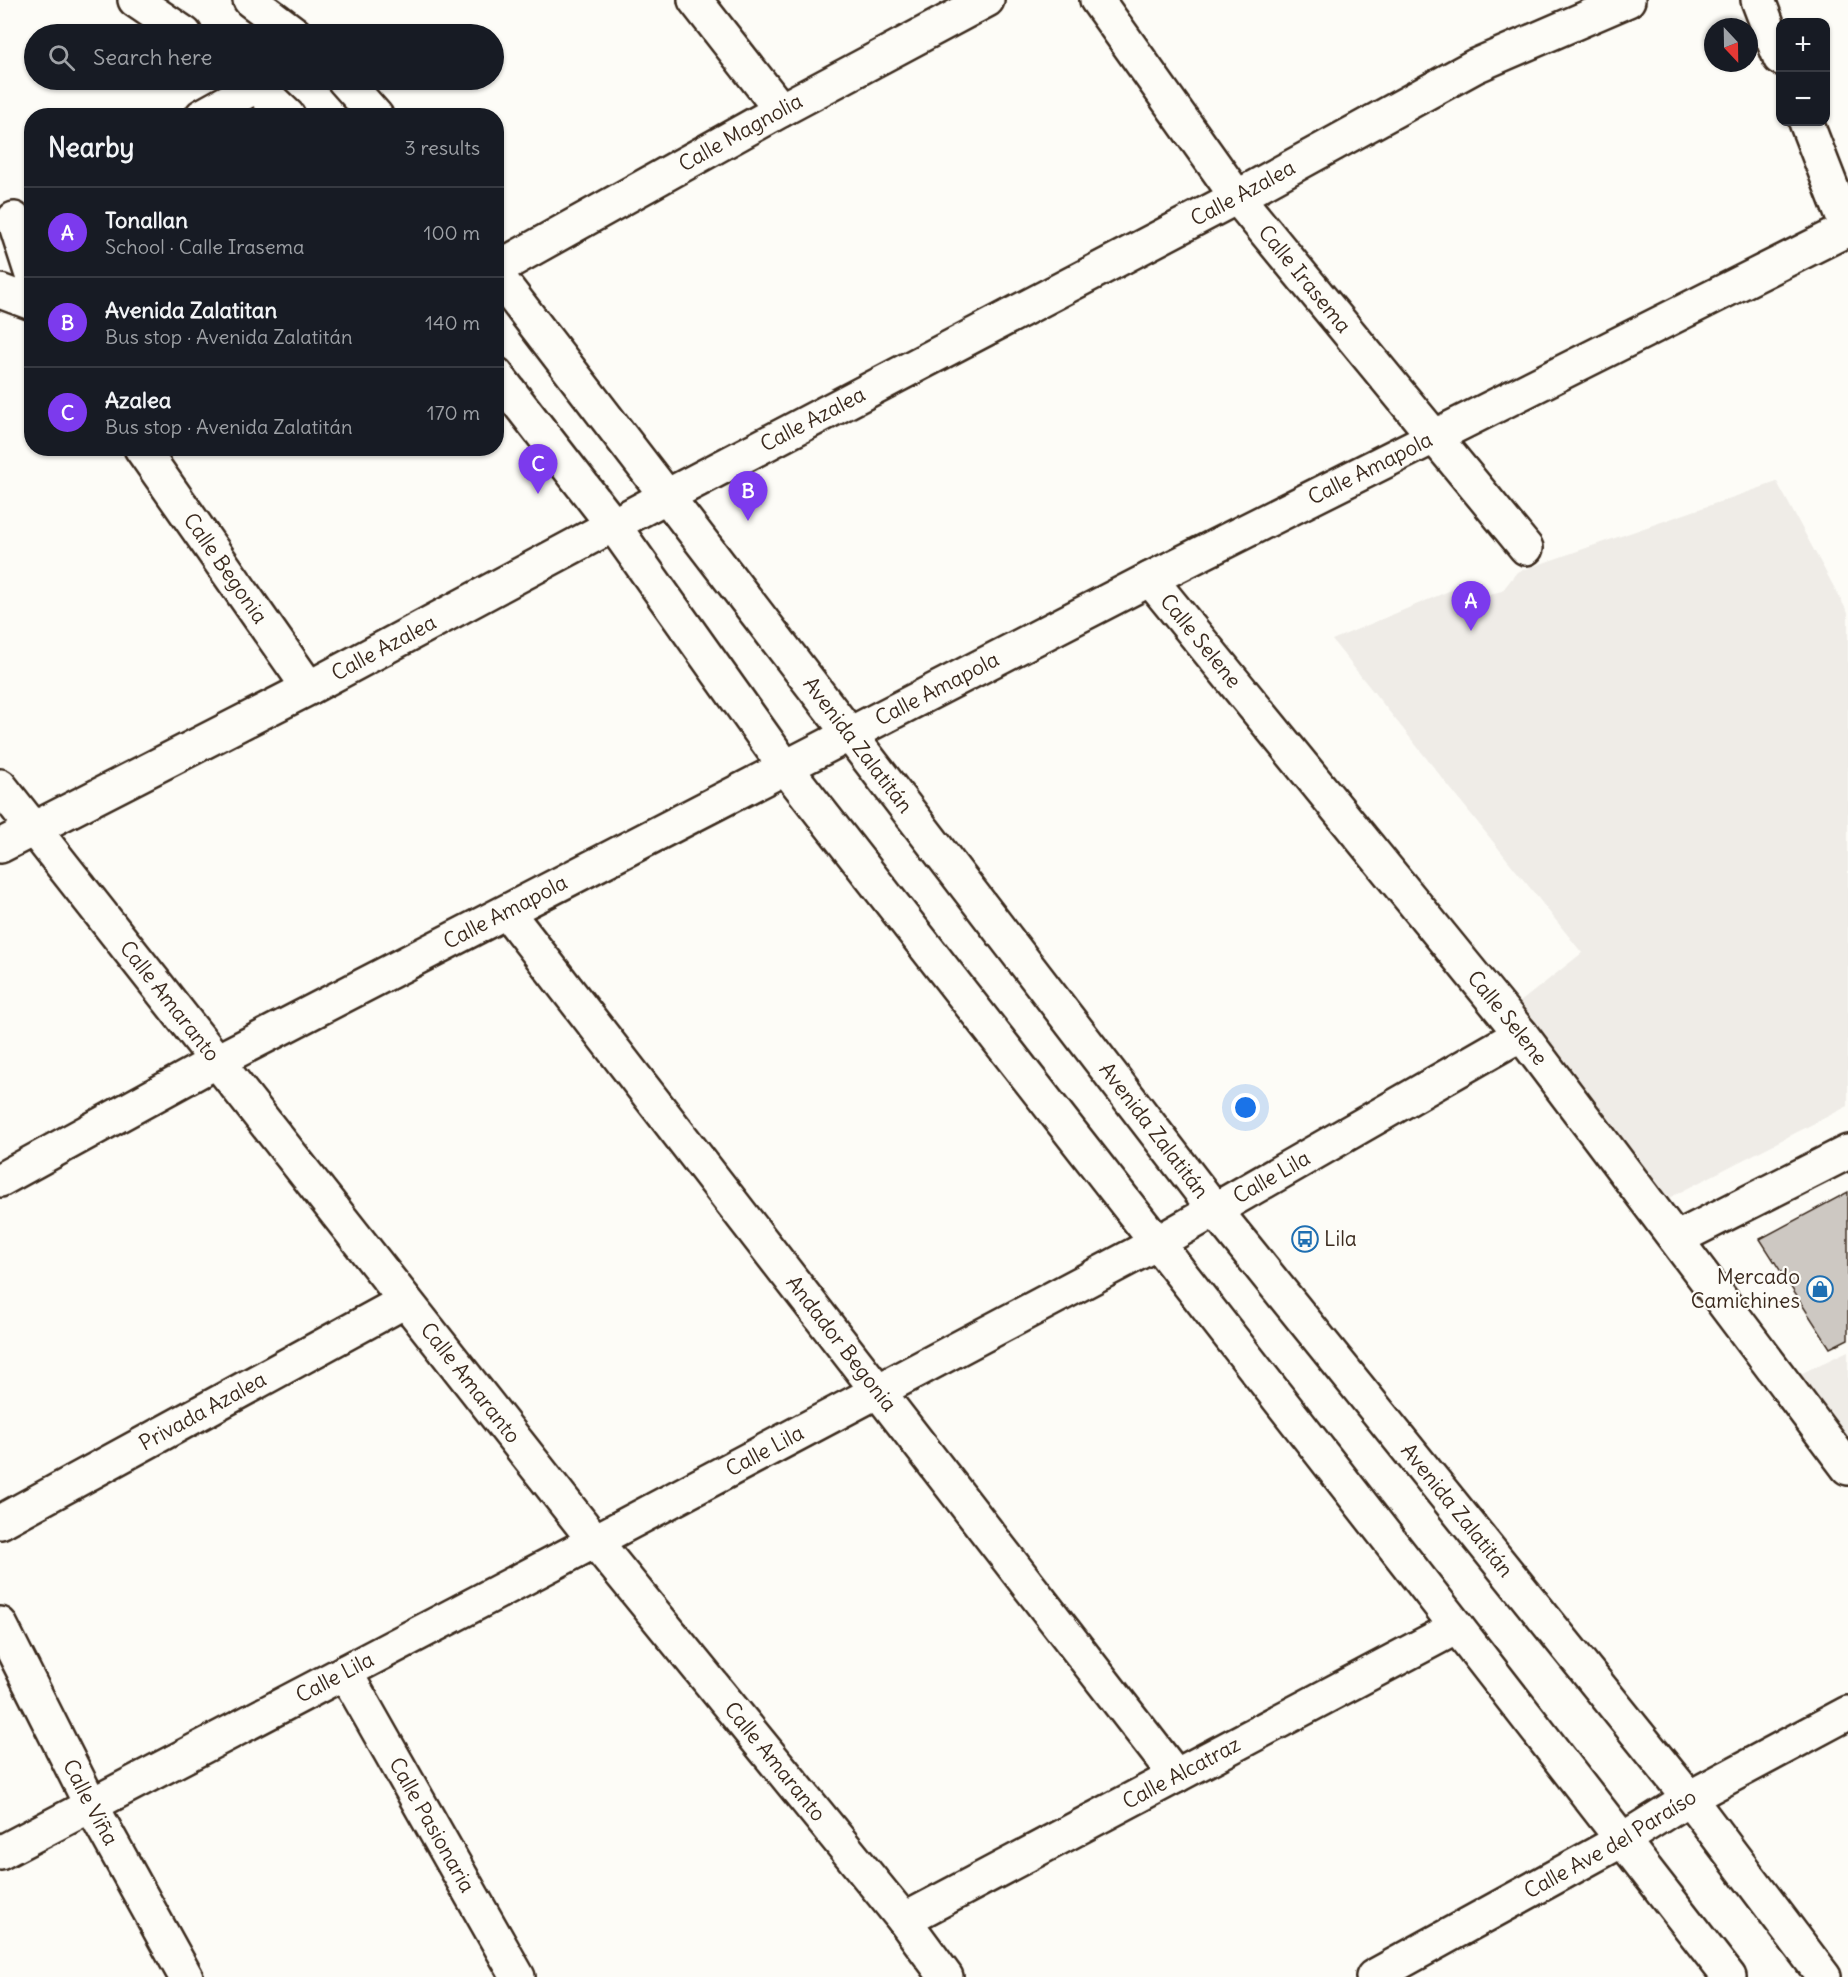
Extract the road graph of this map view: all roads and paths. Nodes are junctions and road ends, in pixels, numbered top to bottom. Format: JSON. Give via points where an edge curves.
{"nodes":[{"id":1,"x":135,"y":0,"type":"edge"},
{"id":2,"x":250,"y":0,"type":"edge"},
{"id":3,"x":695,"y":0,"type":"edge"},
{"id":4,"x":987,"y":0,"type":"edge"},
{"id":5,"x":1097,"y":0,"type":"edge"},
{"id":6,"x":1628,"y":0,"type":"edge"},
{"id":7,"x":1758,"y":0,"type":"edge"},
{"id":8,"x":170,"y":24,"type":"edge"},
{"id":9,"x":282,"y":24,"type":"edge"},
{"id":10,"x":1776,"y":47,"type":"edge"},
{"id":11,"x":242,"y":90,"type":"edge"},
{"id":12,"x":262,"y":90,"type":"edge"},
{"id":13,"x":353,"y":90,"type":"edge"},
{"id":14,"x":214,"y":108,"type":"edge"},
{"id":15,"x":280,"y":108,"type":"edge"},
{"id":16,"x":369,"y":108,"type":"edge"},
{"id":17,"x":781,"y":110,"type":"junction"},
{"id":18,"x":1808,"y":126,"type":"edge"},
{"id":19,"x":1237,"y":197,"type":"junction"},
{"id":20,"x":15,"y":218,"type":"edge"},
{"id":21,"x":1848,"y":229,"type":"edge"},
{"id":22,"x":24,"y":248,"type":"edge"},
{"id":23,"x":504,"y":267,"type":"edge"},
{"id":24,"x":504,"y":282,"type":"edge"},
{"id":25,"x":0,"y":291,"type":"edge"},
{"id":26,"x":24,"y":300,"type":"edge"},
{"id":27,"x":504,"y":384,"type":"edge"},
{"id":28,"x":1434,"y":436,"type":"junction"},
{"id":29,"x":147,"y":456,"type":"edge"},
{"id":30,"x":667,"y":496,"type":"junction"},
{"id":31,"x":614,"y":526,"type":"junction"},
{"id":32,"x":1526,"y":548,"type":"dead end"},
{"id":33,"x":1150,"y":579,"type":"junction"},
{"id":34,"x":309,"y":688,"type":"junction"},
{"id":35,"x":850,"y":735,"type":"junction"},
{"id":36,"x":786,"y":768,"type":"junction"},
{"id":37,"x":0,"y":786,"type":"edge"},
{"id":38,"x":32,"y":829,"type":"junction"},
{"id":39,"x":0,"y":846,"type":"edge"},
{"id":40,"x":507,"y":912,"type":"junction"},
{"id":41,"x":1521,"y":1034,"type":"junction"},
{"id":42,"x":217,"y":1061,"type":"junction"},
{"id":43,"x":1848,"y":1152,"type":"edge"},
{"id":44,"x":0,"y":1180,"type":"edge"},
{"id":45,"x":1215,"y":1210,"type":"junction"},
{"id":46,"x":1676,"y":1239,"type":"junction"},
{"id":47,"x":1157,"y":1243,"type":"junction"},
{"id":48,"x":405,"y":1301,"type":"junction"},
{"id":49,"x":877,"y":1391,"type":"junction"},
{"id":50,"x":1848,"y":1468,"type":"edge"},
{"id":51,"x":0,"y":1522,"type":"edge"},
{"id":52,"x":595,"y":1541,"type":"junction"},
{"id":53,"x":0,"y":1624,"type":"edge"},
{"id":54,"x":1457,"y":1626,"type":"junction"},
{"id":55,"x":345,"y":1672,"type":"junction"},
{"id":56,"x":1848,"y":1713,"type":"edge"},
{"id":57,"x":1176,"y":1776,"type":"junction"},
{"id":58,"x":1689,"y":1798,"type":"junction"},
{"id":59,"x":91,"y":1805,"type":"junction"},
{"id":60,"x":1622,"y":1839,"type":"junction"},
{"id":61,"x":0,"y":1853,"type":"edge"},
{"id":62,"x":904,"y":1920,"type":"junction"},
{"id":63,"x":186,"y":1977,"type":"edge"},
{"id":64,"x":518,"y":1977,"type":"edge"},
{"id":65,"x":946,"y":1977,"type":"edge"},
{"id":66,"x":1373,"y":1977,"type":"edge"},
{"id":67,"x":1729,"y":1977,"type":"edge"},
{"id":68,"x":1824,"y":1977,"type":"edge"}],
"edges":[{"from":1,"to":8,"type":"street"},
{"from":2,"to":9,"type":"street"},
{"from":3,"to":17,"type":"street"},
{"from":4,"to":17,"type":"street","name":"Calle Magnolia"},
{"from":5,"to":19,"type":"street","name":"Calle Irasema"},
{"from":6,"to":19,"type":"street","name":"Calle Azalea","via":[[1474,66]]},
{"from":7,"to":10,"type":"street"},
{"from":11,"to":14,"type":"street"},
{"from":12,"to":15,"type":"street"},
{"from":13,"to":16,"type":"street"},
{"from":17,"to":23,"type":"street","name":"Calle Magnolia"},
{"from":18,"to":21,"type":"street"},
{"from":19,"to":28,"type":"street","name":"Calle Irasema"},
{"from":19,"to":30,"type":"street","name":"Calle Azalea"},
{"from":20,"to":22,"type":"street"},
{"from":21,"to":28,"type":"street","name":"Calle Amapola"},
{"from":24,"to":30,"type":"street","name":"Avenida Zalatitán"},
{"from":25,"to":26,"type":"street"},
{"from":27,"to":31,"type":"street"},
{"from":28,"to":32,"type":"street","name":"Calle Irasema"},
{"from":28,"to":33,"type":"street","name":"Calle Amapola"},
{"from":29,"to":34,"type":"street","name":"Calle Begonia"},
{"from":30,"to":31,"type":"street","name":"Calle Azalea"},
{"from":30,"to":35,"type":"street","name":"Avenida Zalatitán"},
{"from":31,"to":34,"type":"street","name":"Calle Azalea"},
{"from":31,"to":36,"type":"street"},
{"from":33,"to":35,"type":"street","name":"Calle Amapola"},
{"from":33,"to":41,"type":"street","name":"Calle Selene"},
{"from":34,"to":38,"type":"street","name":"Calle Azalea"},
{"from":35,"to":36,"type":"street","name":"Calle Amapola"},
{"from":35,"to":45,"type":"street","name":"Avenida Zalatitán"},
{"from":36,"to":40,"type":"street","name":"Calle Amapola"},
{"from":36,"to":47,"type":"street"},
{"from":37,"to":38,"type":"street","name":"Calle Amaranto"},
{"from":38,"to":39,"type":"street","name":"Calle Azalea"},
{"from":38,"to":42,"type":"street","name":"Calle Amaranto"},
{"from":40,"to":42,"type":"street","name":"Calle Amapola"},
{"from":40,"to":49,"type":"street","name":"Andador Begonia"},
{"from":41,"to":45,"type":"street","name":"Calle Lila"},
{"from":41,"to":46,"type":"street","name":"Calle Selene"},
{"from":42,"to":44,"type":"street","name":"Calle Amapola"},
{"from":42,"to":48,"type":"street","name":"Calle Amaranto"},
{"from":43,"to":46,"type":"street"},
{"from":45,"to":47,"type":"street","name":"Calle Lila"},
{"from":45,"to":58,"type":"street","name":"Avenida Zalatitán"},
{"from":46,"to":50,"type":"street","name":"Calle Selene"},
{"from":47,"to":49,"type":"street","name":"Calle Lila"},
{"from":47,"to":54,"type":"street"},
{"from":48,"to":51,"type":"street","name":"Privada Azalea"},
{"from":48,"to":52,"type":"street","name":"Calle Amaranto"},
{"from":49,"to":52,"type":"street","name":"Calle Lila"},
{"from":49,"to":57,"type":"street","name":"Andador Begonia"},
{"from":52,"to":55,"type":"street","name":"Calle Lila"},
{"from":52,"to":62,"type":"street","name":"Calle Amaranto"},
{"from":53,"to":59,"type":"street","name":"Calle Viña"},
{"from":54,"to":57,"type":"street","name":"Calle Alcatraz"},
{"from":54,"to":60,"type":"street"},
{"from":55,"to":59,"type":"street","name":"Calle Lila"},
{"from":55,"to":64,"type":"street","name":"Calle Pasionaria"},
{"from":56,"to":58,"type":"street","name":"Calle Ave del Paraíso"},
{"from":57,"to":62,"type":"street","name":"Calle Alcatraz"},
{"from":58,"to":60,"type":"street","name":"Calle Ave del Paraíso"},
{"from":58,"to":68,"type":"street","name":"Avenida Zalatitán"},
{"from":59,"to":61,"type":"street","name":"Calle Lila"},
{"from":59,"to":63,"type":"street","name":"Calle Viña"},
{"from":60,"to":66,"type":"street","name":"Calle Ave del Paraíso"},
{"from":60,"to":67,"type":"street"},
{"from":62,"to":65,"type":"street","name":"Calle Amaranto"}]}
